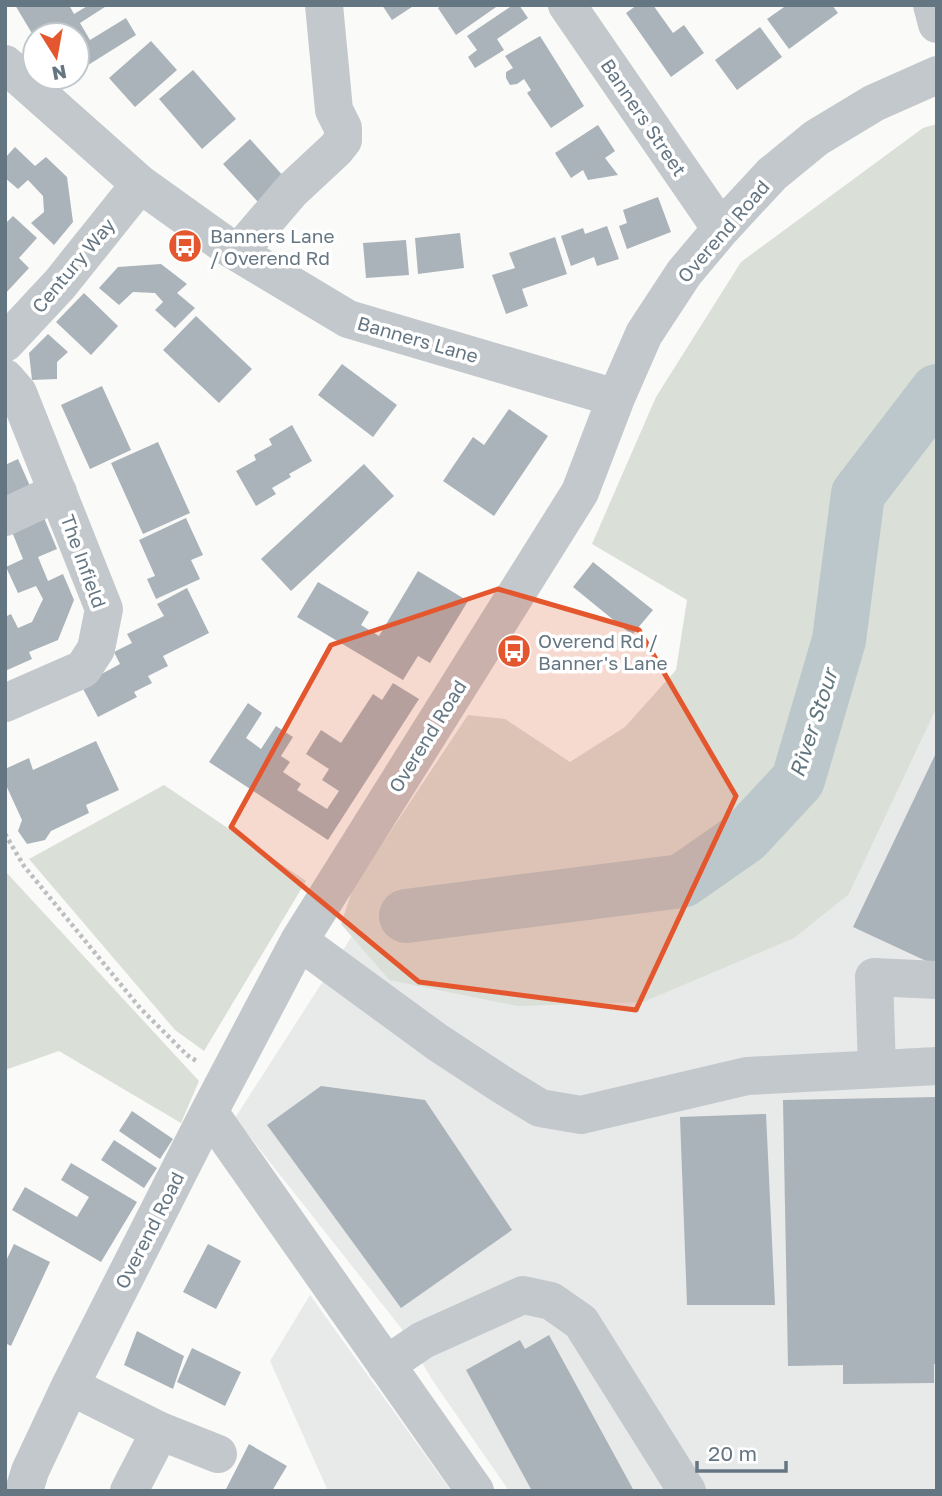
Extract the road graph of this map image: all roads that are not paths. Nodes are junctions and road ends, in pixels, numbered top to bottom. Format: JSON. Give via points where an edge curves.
{"nodes":[{"id":1,"x":324,"y":5,"type":"edge"},
{"id":2,"x":567,"y":5,"type":"edge"},
{"id":3,"x":932,"y":5,"type":"edge"},
{"id":4,"x":937,"y":24,"type":"edge"},
{"id":5,"x":5,"y":64,"type":"edge"},
{"id":6,"x":937,"y":75,"type":"edge"},
{"id":7,"x":139,"y":184,"type":"junction"},
{"id":8,"x":721,"y":229,"type":"junction"},
{"id":9,"x":238,"y":253,"type":"junction"},
{"id":10,"x":5,"y":343,"type":"edge"},
{"id":11,"x":5,"y":378,"type":"edge"},
{"id":12,"x":616,"y":398,"type":"junction"},
{"id":13,"x":58,"y":492,"type":"junction"},
{"id":14,"x":5,"y":517,"type":"edge"},
{"id":15,"x":5,"y":703,"type":"edge"},
{"id":16,"x":299,"y":941,"type":"junction"},
{"id":17,"x":937,"y":980,"type":"edge"},
{"id":18,"x":937,"y":1066,"type":"edge"},
{"id":19,"x":877,"y":1069,"type":"junction"},
{"id":20,"x":217,"y":1096,"type":"junction"},
{"id":21,"x":386,"y":1365,"type":"junction"},
{"id":22,"x":70,"y":1386,"type":"junction"},
{"id":23,"x":160,"y":1431,"type":"junction"},
{"id":24,"x":218,"y":1454,"type":"dead end"},
{"id":25,"x":24,"y":1491,"type":"edge"},
{"id":26,"x":129,"y":1491,"type":"edge"},
{"id":27,"x":475,"y":1491,"type":"edge"},
{"id":28,"x":687,"y":1491,"type":"edge"}],
"edges":[{"from":1,"to":9,"type":"street","via":[[334,110],[343,140]]},
{"from":2,"to":8,"type":"street","name":"Banners Street"},
{"from":3,"to":4,"type":"street"},
{"from":5,"to":7,"type":"street","name":"Banners Lane"},
{"from":6,"to":8,"type":"street","name":"Overend Road","via":[[873,103],[816,138],[772,174]]},
{"from":7,"to":9,"type":"street","name":"Banners Lane"},
{"from":7,"to":10,"type":"street","name":"Century Way","via":[[60,284]]},
{"from":8,"to":12,"type":"street","name":"Overend Road","via":[[684,273],[644,334]]},
{"from":9,"to":12,"type":"street","name":"Banners Lane","via":[[348,319]]},
{"from":11,"to":13,"type":"street","name":"The Infield","via":[[18,393]]},
{"from":12,"to":16,"type":"street","name":"Overend Road","via":[[580,492]]},
{"from":13,"to":14,"type":"street"},
{"from":13,"to":15,"type":"street","name":"The Infield","via":[[104,609],[96,649],[83,669]]},
{"from":16,"to":19,"type":"street","via":[[437,1042],[540,1108],[581,1115],[747,1076]]},
{"from":16,"to":20,"type":"street","name":"Overend Road"},
{"from":17,"to":19,"type":"street","via":[[874,977]]},
{"from":18,"to":19,"type":"street"},
{"from":20,"to":21,"type":"street"},
{"from":20,"to":22,"type":"street","name":"Overend Road"},
{"from":21,"to":27,"type":"street"},
{"from":21,"to":28,"type":"street","via":[[424,1340],[523,1296],[551,1301],[581,1322]]},
{"from":22,"to":23,"type":"street"},
{"from":22,"to":25,"type":"street","name":"Overend Road"},
{"from":23,"to":24,"type":"street"},
{"from":23,"to":26,"type":"street"}]}
